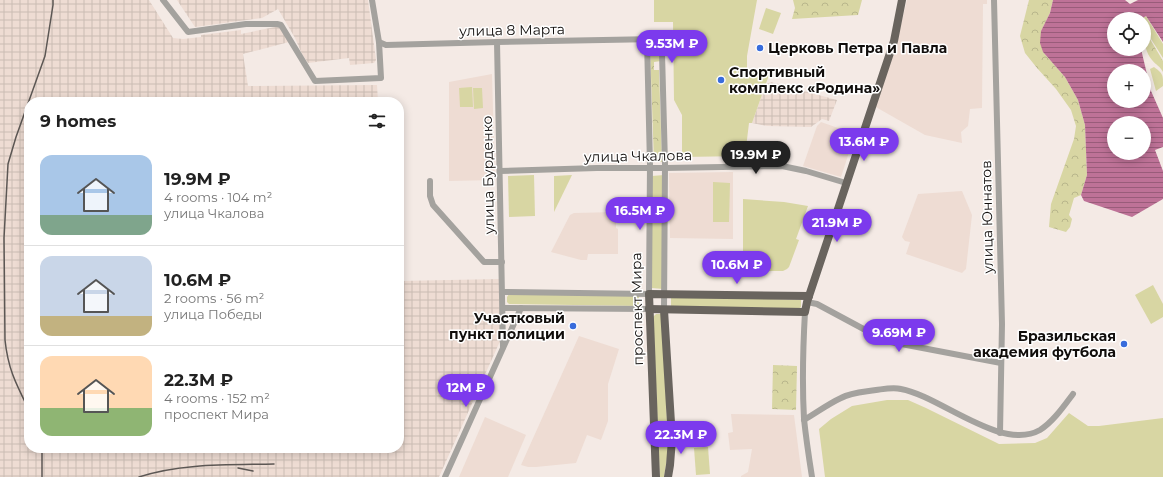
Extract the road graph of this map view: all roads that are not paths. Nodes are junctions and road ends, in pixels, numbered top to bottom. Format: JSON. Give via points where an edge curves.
{"nodes":[{"id":1,"x":163,"y":0,"type":"edge"},
{"id":2,"x":372,"y":0,"type":"edge"},
{"id":3,"x":902,"y":0,"type":"edge"},
{"id":4,"x":994,"y":0,"type":"edge"},
{"id":5,"x":647,"y":40,"type":"junction"},
{"id":6,"x":379,"y":42,"type":"junction"},
{"id":7,"x":497,"y":42,"type":"junction"},
{"id":8,"x":650,"y":168,"type":"junction"},
{"id":9,"x":666,"y":168,"type":"junction"},
{"id":10,"x":500,"y":171,"type":"junction"},
{"id":11,"x":430,"y":181,"type":"dead end"},
{"id":12,"x":846,"y":183,"type":"junction"},
{"id":13,"x":502,"y":262,"type":"junction"},
{"id":14,"x":502,"y":292,"type":"junction"},
{"id":15,"x":649,"y":294,"type":"junction"},
{"id":16,"x":665,"y":294,"type":"junction"},
{"id":17,"x":808,"y":299,"type":"junction"},
{"id":18,"x":503,"y":308,"type":"junction"},
{"id":19,"x":521,"y":308,"type":"junction"},
{"id":20,"x":649,"y":309,"type":"junction"},
{"id":21,"x":664,"y":310,"type":"junction"},
{"id":22,"x":805,"y":312,"type":"junction"},
{"id":23,"x":503,"y":347,"type":"junction"},
{"id":24,"x":1001,"y":363,"type":"junction"},
{"id":25,"x":1073,"y":394,"type":"dead end"},
{"id":26,"x":804,"y":420,"type":"junction"},
{"id":27,"x":1000,"y":433,"type":"junction"},
{"id":28,"x":670,"y":465,"type":"junction"},
{"id":29,"x":445,"y":477,"type":"edge"},
{"id":30,"x":656,"y":477,"type":"edge"},
{"id":31,"x":668,"y":477,"type":"edge"},
{"id":32,"x":671,"y":477,"type":"edge"},
{"id":33,"x":812,"y":477,"type":"edge"}],
"edges":[{"from":1,"to":6,"type":"street","via":[[188,32],[246,24],[281,25],[315,81],[381,78]]},
{"from":2,"to":6,"type":"street"},
{"from":3,"to":12,"type":"main road","via":[[894,41]]},
{"from":4,"to":24,"type":"street","name":"улица Юннатов"},
{"from":5,"to":7,"type":"street","name":"улица 8 Марта"},
{"from":5,"to":8,"type":"street","name":"проспект Мира"},
{"from":5,"to":9,"type":"street","name":"проспект Мира","via":[[657,39],[662,45]]},
{"from":6,"to":7,"type":"street","name":"улица 8 Марта","via":[[386,45]]},
{"from":7,"to":10,"type":"street","name":"улица Бурденко"},
{"from":8,"to":9,"type":"street","name":"улица Чкалова"},
{"from":8,"to":10,"type":"street","name":"улица Чкалова"},
{"from":8,"to":15,"type":"street","name":"проспект Мира"},
{"from":9,"to":12,"type":"street","name":"улица Чкалова","via":[[782,166]]},
{"from":9,"to":16,"type":"street","name":"проспект Мира"},
{"from":10,"to":13,"type":"street","name":"улица Бурденко"},
{"from":11,"to":13,"type":"street","via":[[433,205],[484,262]]},
{"from":12,"to":17,"type":"main road"},
{"from":13,"to":14,"type":"street","name":"улица Бурденко"},
{"from":14,"to":15,"type":"street"},
{"from":14,"to":18,"type":"street","name":"улица Бурденко"},
{"from":15,"to":16,"type":"main road"},
{"from":15,"to":20,"type":"main road","name":"проспект Мира"},
{"from":16,"to":17,"type":"main road"},
{"from":16,"to":21,"type":"street","name":"проспект Мира"},
{"from":17,"to":22,"type":"main road"},
{"from":17,"to":24,"type":"street","via":[[891,342]]},
{"from":18,"to":19,"type":"street"},
{"from":18,"to":23,"type":"street","name":"улица Бурденко"},
{"from":19,"to":20,"type":"street"},
{"from":19,"to":23,"type":"street"},
{"from":20,"to":21,"type":"main road"},
{"from":20,"to":30,"type":"main road","name":"проспект Мира"},
{"from":21,"to":22,"type":"main road"},
{"from":21,"to":28,"type":"main road","name":"проспект Мира","via":[[672,439]]},
{"from":22,"to":26,"type":"street","via":[[802,358]]},
{"from":23,"to":29,"type":"street"},
{"from":24,"to":27,"type":"street","name":"улица Юннатов"},
{"from":25,"to":27,"type":"street","via":[[1040,430],[1015,435]]},
{"from":26,"to":27,"type":"street","via":[[841,398],[889,388],[910,392]]},
{"from":26,"to":33,"type":"street"},
{"from":28,"to":31,"type":"main road","name":"проспект Мира"},
{"from":28,"to":32,"type":"street"}]}
